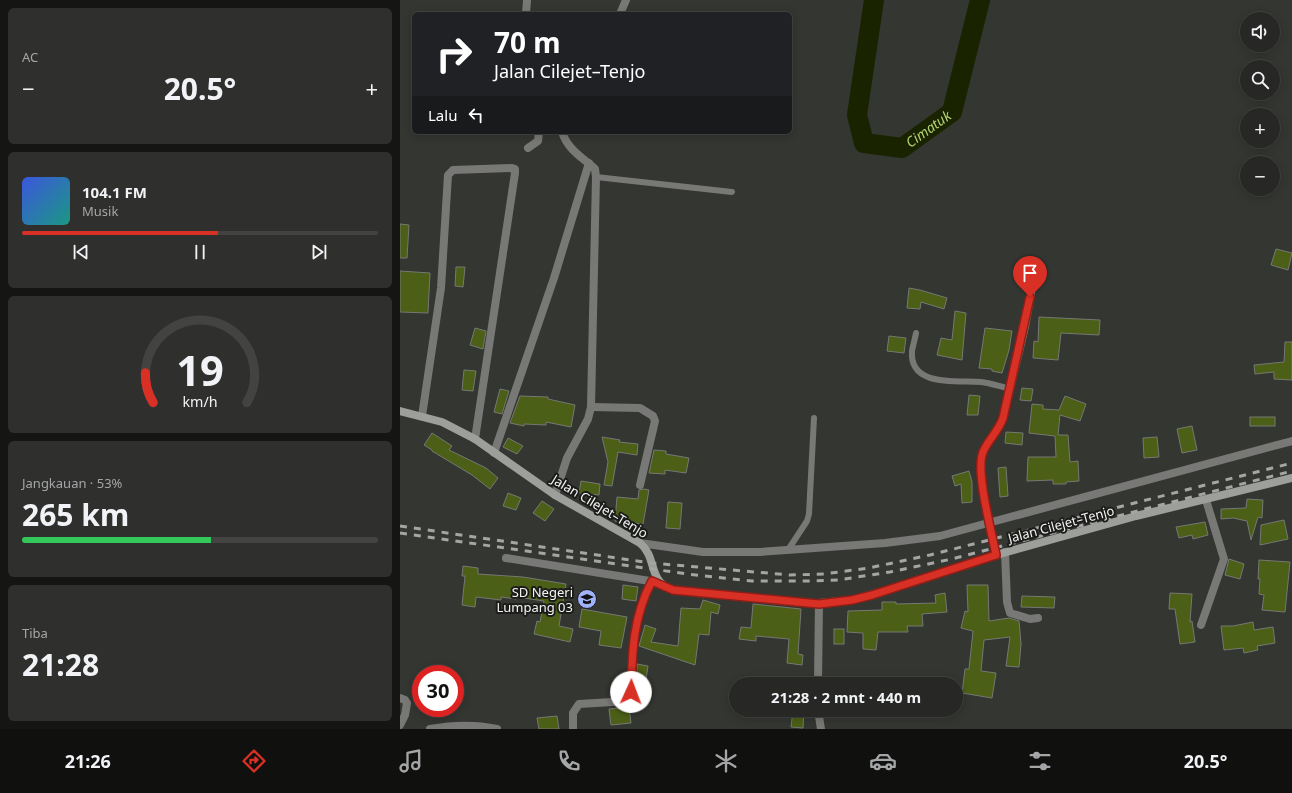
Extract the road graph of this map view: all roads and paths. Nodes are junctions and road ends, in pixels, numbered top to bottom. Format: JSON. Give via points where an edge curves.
{"nodes":[{"id":1,"x":527,"y":0,"type":"edge"},
{"id":2,"x":626,"y":0,"type":"edge"},
{"id":3,"x":526,"y":12,"type":"edge"},
{"id":4,"x":621,"y":12,"type":"edge"},
{"id":5,"x":539,"y":134,"type":"edge"},
{"id":6,"x":563,"y":134,"type":"edge"},
{"id":7,"x":528,"y":148,"type":"dead end"},
{"id":8,"x":588,"y":163,"type":"junction"},
{"id":9,"x":596,"y":177,"type":"junction"},
{"id":10,"x":732,"y":192,"type":"dead end"},
{"id":11,"x":1034,"y":276,"type":"dead end"},
{"id":12,"x":916,"y":333,"type":"dead end"},
{"id":13,"x":1011,"y":389,"type":"junction"},
{"id":14,"x":591,"y":408,"type":"junction"},
{"id":15,"x":400,"y":411,"type":"edge"},
{"id":16,"x":422,"y":416,"type":"junction"},
{"id":17,"x":814,"y":418,"type":"dead end"},
{"id":18,"x":475,"y":439,"type":"junction"},
{"id":19,"x":1292,"y":441,"type":"edge"},
{"id":20,"x":494,"y":453,"type":"junction"},
{"id":21,"x":1292,"y":478,"type":"edge"},
{"id":22,"x":640,"y":485,"type":"dead end"},
{"id":23,"x":555,"y":494,"type":"junction"},
{"id":24,"x":1206,"y":500,"type":"junction"},
{"id":25,"x":989,"y":524,"type":"junction"},
{"id":26,"x":640,"y":543,"type":"junction"},
{"id":27,"x":788,"y":550,"type":"junction"},
{"id":28,"x":1005,"y":552,"type":"junction"},
{"id":29,"x":996,"y":555,"type":"junction"},
{"id":30,"x":506,"y":558,"type":"dead end"},
{"id":31,"x":652,"y":581,"type":"junction"},
{"id":32,"x":660,"y":584,"type":"junction"},
{"id":33,"x":819,"y":604,"type":"junction"},
{"id":34,"x":1038,"y":618,"type":"dead end"},
{"id":35,"x":1201,"y":625,"type":"dead end"},
{"id":36,"x":818,"y":677,"type":"edge"},
{"id":37,"x":400,"y":698,"type":"edge"},
{"id":38,"x":819,"y":717,"type":"edge"},
{"id":39,"x":400,"y":725,"type":"edge"},
{"id":40,"x":430,"y":729,"type":"edge"},
{"id":41,"x":497,"y":729,"type":"edge"},
{"id":42,"x":573,"y":729,"type":"edge"},
{"id":43,"x":821,"y":729,"type":"edge"}],
"edges":[{"from":1,"to":3,"type":"street"},
{"from":2,"to":4,"type":"street"},
{"from":5,"to":7,"type":"street","via":[[538,141]]},
{"from":6,"to":8,"type":"street","via":[[576,154]]},
{"from":8,"to":9,"type":"street","via":[[595,169]]},
{"from":8,"to":20,"type":"street","via":[[554,278]]},
{"from":9,"to":10,"type":"lane"},
{"from":9,"to":14,"type":"street"},
{"from":11,"to":13,"type":"street"},
{"from":12,"to":13,"type":"lane","via":[[912,353],[915,366],[923,375],[935,380],[982,382]]},
{"from":13,"to":25,"type":"street","via":[[999,430],[983,452],[981,460]]},
{"from":14,"to":22,"type":"street","via":[[640,408],[653,416],[655,421]]},
{"from":14,"to":23,"type":"street","via":[[588,419],[567,458]]},
{"from":15,"to":16,"type":"main road","name":"Jalan Cilejet–Tenjo"},
{"from":16,"to":18,"type":"main road","name":"Jalan Cilejet–Tenjo","via":[[442,422]]},
{"from":16,"to":18,"type":"street","via":[[441,288],[448,175],[453,170],[515,169]]},
{"from":17,"to":27,"type":"lane","via":[[809,514]]},
{"from":18,"to":20,"type":"main road","name":"Jalan Cilejet–Tenjo"},
{"from":19,"to":25,"type":"street"},
{"from":20,"to":23,"type":"main road","name":"Jalan Cilejet–Tenjo"},
{"from":21,"to":24,"type":"main road","name":"Jalan Cilejet–Tenjo"},
{"from":23,"to":26,"type":"main road","name":"Jalan Cilejet–Tenjo"},
{"from":24,"to":28,"type":"main road","name":"Jalan Cilejet–Tenjo","via":[[1136,516]]},
{"from":24,"to":35,"type":"street","via":[[1224,559]]},
{"from":25,"to":27,"type":"street","via":[[940,536]]},
{"from":25,"to":29,"type":"street"},
{"from":26,"to":27,"type":"street","via":[[703,552]]},
{"from":26,"to":32,"type":"main road","name":"Jalan Cilejet–Tenjo","via":[[648,551]]},
{"from":28,"to":29,"type":"main road","name":"Jalan Cilejet–Tenjo"},
{"from":28,"to":34,"type":"street","via":[[1007,602],[1010,613],[1030,619]]},
{"from":29,"to":33,"type":"main road","name":"Jalan Cilejet–Tenjo","via":[[872,595]]},
{"from":30,"to":31,"type":"street"},
{"from":31,"to":32,"type":"street"},
{"from":31,"to":42,"type":"street","via":[[641,605],[635,631],[629,701],[579,704],[572,713]]},
{"from":32,"to":33,"type":"main road","name":"Jalan Cilejet–Tenjo","via":[[673,590]]},
{"from":33,"to":36,"type":"street"},
{"from":37,"to":39,"type":"street","via":[[407,703]]},
{"from":38,"to":43,"type":"street"},
{"from":40,"to":41,"type":"street","via":[[479,725]]}]}
